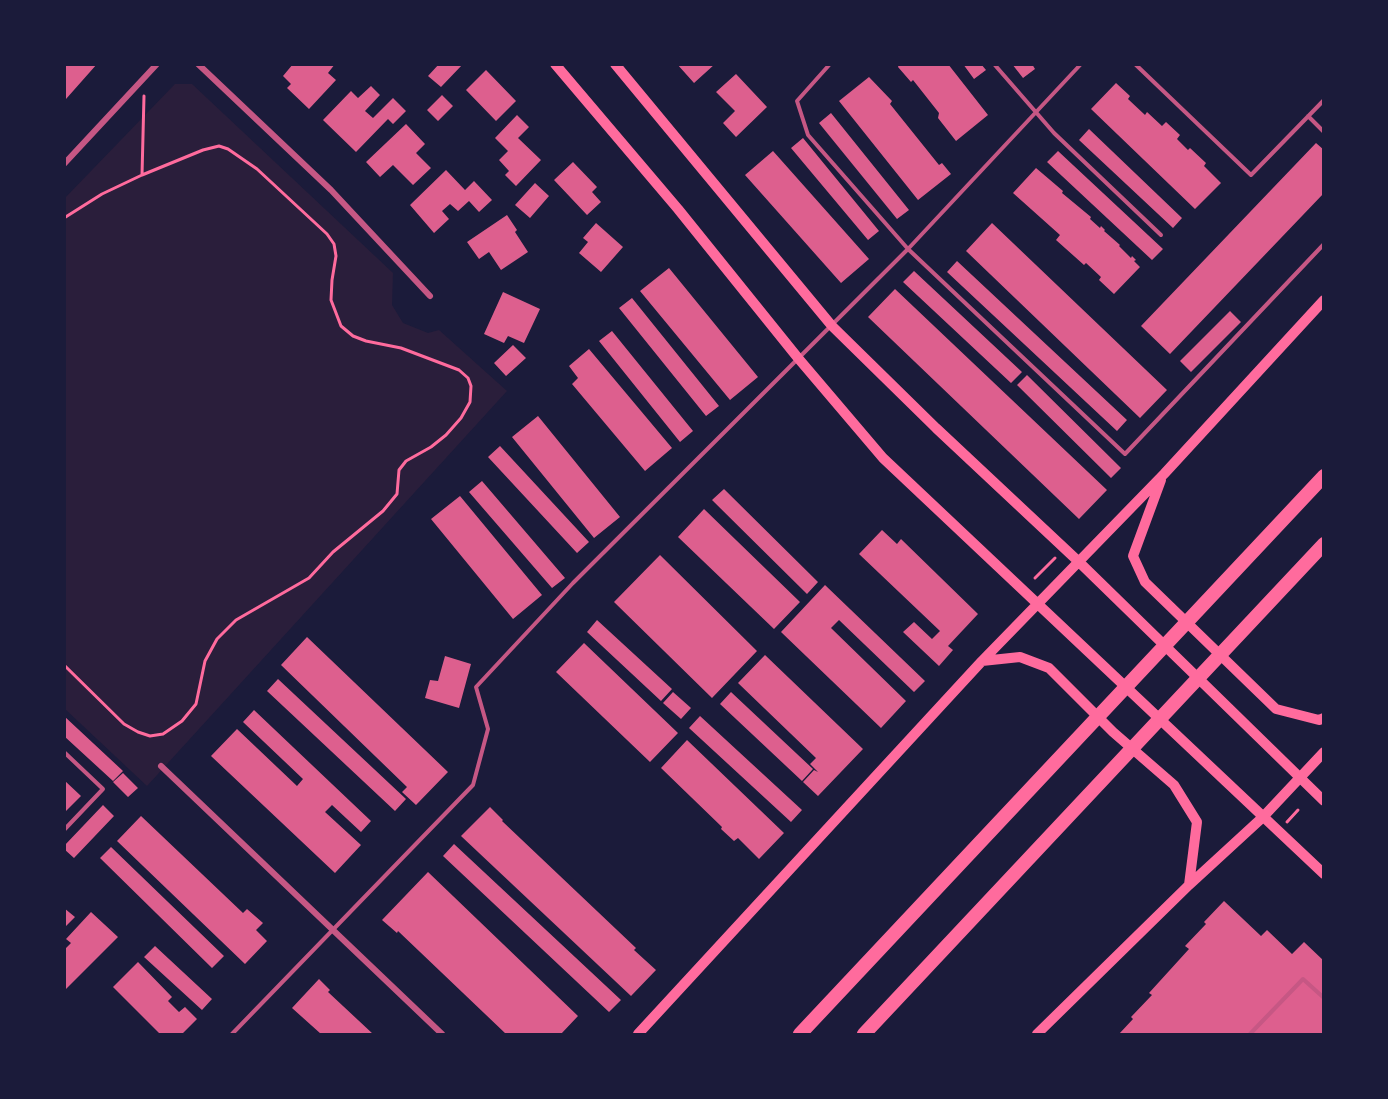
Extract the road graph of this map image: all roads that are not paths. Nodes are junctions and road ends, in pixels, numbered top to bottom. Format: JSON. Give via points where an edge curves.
{"nodes":[{"id":1,"x":157,"y":64,"type":"edge"},
{"id":2,"x":198,"y":64,"type":"edge"},
{"id":3,"x":555,"y":64,"type":"edge"},
{"id":4,"x":573,"y":64,"type":"edge"},
{"id":5,"x":615,"y":64,"type":"edge"},
{"id":6,"x":830,"y":64,"type":"edge"},
{"id":7,"x":994,"y":64,"type":"edge"},
{"id":8,"x":1081,"y":64,"type":"edge"},
{"id":9,"x":1135,"y":64,"type":"edge"},
{"id":10,"x":564,"y":73,"type":"junction"},
{"id":11,"x":1323,"y":100,"type":"edge"},
{"id":12,"x":1035,"y":113,"type":"junction"},
{"id":13,"x":1308,"y":116,"type":"junction"},
{"id":14,"x":1323,"y":132,"type":"edge"},
{"id":15,"x":64,"y":164,"type":"edge"},
{"id":16,"x":1161,"y":235,"type":"dead end"},
{"id":17,"x":1323,"y":244,"type":"edge"},
{"id":18,"x":908,"y":249,"type":"junction"},
{"id":19,"x":430,"y":296,"type":"dead end"},
{"id":20,"x":1323,"y":300,"type":"edge"},
{"id":21,"x":832,"y":326,"type":"junction"},
{"id":22,"x":798,"y":358,"type":"junction"},
{"id":23,"x":1164,"y":474,"type":"junction"},
{"id":24,"x":1323,"y":476,"type":"edge"},
{"id":25,"x":1323,"y":544,"type":"edge"},
{"id":26,"x":1079,"y":562,"type":"junction"},
{"id":27,"x":1038,"y":604,"type":"junction"},
{"id":28,"x":982,"y":662,"type":"junction"},
{"id":29,"x":1323,"y":718,"type":"edge"},
{"id":30,"x":64,"y":752,"type":"edge"},
{"id":31,"x":1323,"y":752,"type":"edge"},
{"id":32,"x":161,"y":766,"type":"dead end"},
{"id":33,"x":1299,"y":779,"type":"junction"},
{"id":34,"x":1323,"y":801,"type":"edge"},
{"id":35,"x":1263,"y":817,"type":"junction"},
{"id":36,"x":64,"y":830,"type":"edge"},
{"id":37,"x":1323,"y":874,"type":"edge"},
{"id":38,"x":1189,"y":885,"type":"junction"},
{"id":39,"x":333,"y":930,"type":"junction"},
{"id":40,"x":1323,"y":997,"type":"edge"},
{"id":41,"x":232,"y":1035,"type":"edge"},
{"id":42,"x":442,"y":1035,"type":"edge"},
{"id":43,"x":638,"y":1035,"type":"edge"},
{"id":44,"x":800,"y":1035,"type":"edge"},
{"id":45,"x":864,"y":1035,"type":"edge"},
{"id":46,"x":1036,"y":1035,"type":"edge"},
{"id":47,"x":1250,"y":1035,"type":"edge"}],
"edges":[{"from":1,"to":15,"type":"street"},
{"from":2,"to":19,"type":"street","via":[[331,190]]},
{"from":3,"to":10,"type":"main road"},
{"from":4,"to":10,"type":"main road"},
{"from":5,"to":21,"type":"main road"},
{"from":6,"to":18,"type":"lane","via":[[796,101],[808,135]]},
{"from":7,"to":12,"type":"lane"},
{"from":8,"to":12,"type":"lane"},
{"from":9,"to":13,"type":"lane","via":[[1251,175]]},
{"from":10,"to":22,"type":"main road"},
{"from":11,"to":13,"type":"lane"},
{"from":12,"to":16,"type":"lane"},
{"from":12,"to":18,"type":"lane"},
{"from":13,"to":14,"type":"lane"},
{"from":17,"to":18,"type":"lane","via":[[1125,454]]},
{"from":18,"to":21,"type":"lane"},
{"from":20,"to":23,"type":"main road"},
{"from":21,"to":22,"type":"lane"},
{"from":21,"to":26,"type":"main road"},
{"from":22,"to":27,"type":"main road","via":[[883,458]]},
{"from":22,"to":39,"type":"lane","via":[[573,583],[476,687],[488,729],[473,785]]},
{"from":23,"to":26,"type":"main road"},
{"from":23,"to":29,"type":"main road","via":[[1133,555],[1145,582],[1276,709]]},
{"from":24,"to":44,"type":"highway"},
{"from":25,"to":45,"type":"highway"},
{"from":26,"to":27,"type":"main road"},
{"from":26,"to":33,"type":"main road"},
{"from":27,"to":28,"type":"main road"},
{"from":27,"to":35,"type":"main road"},
{"from":28,"to":38,"type":"main road","via":[[1020,657],[1049,668],[1174,785],[1197,822]]},
{"from":28,"to":43,"type":"main road"},
{"from":30,"to":36,"type":"lane","via":[[103,789]]},
{"from":31,"to":33,"type":"main road"},
{"from":32,"to":39,"type":"street"},
{"from":33,"to":34,"type":"main road"},
{"from":33,"to":35,"type":"main road"},
{"from":35,"to":37,"type":"main road"},
{"from":35,"to":38,"type":"main road"},
{"from":38,"to":46,"type":"main road"},
{"from":39,"to":41,"type":"lane"},
{"from":39,"to":42,"type":"street"},
{"from":40,"to":47,"type":"lane","via":[[1302,980]]}]}
